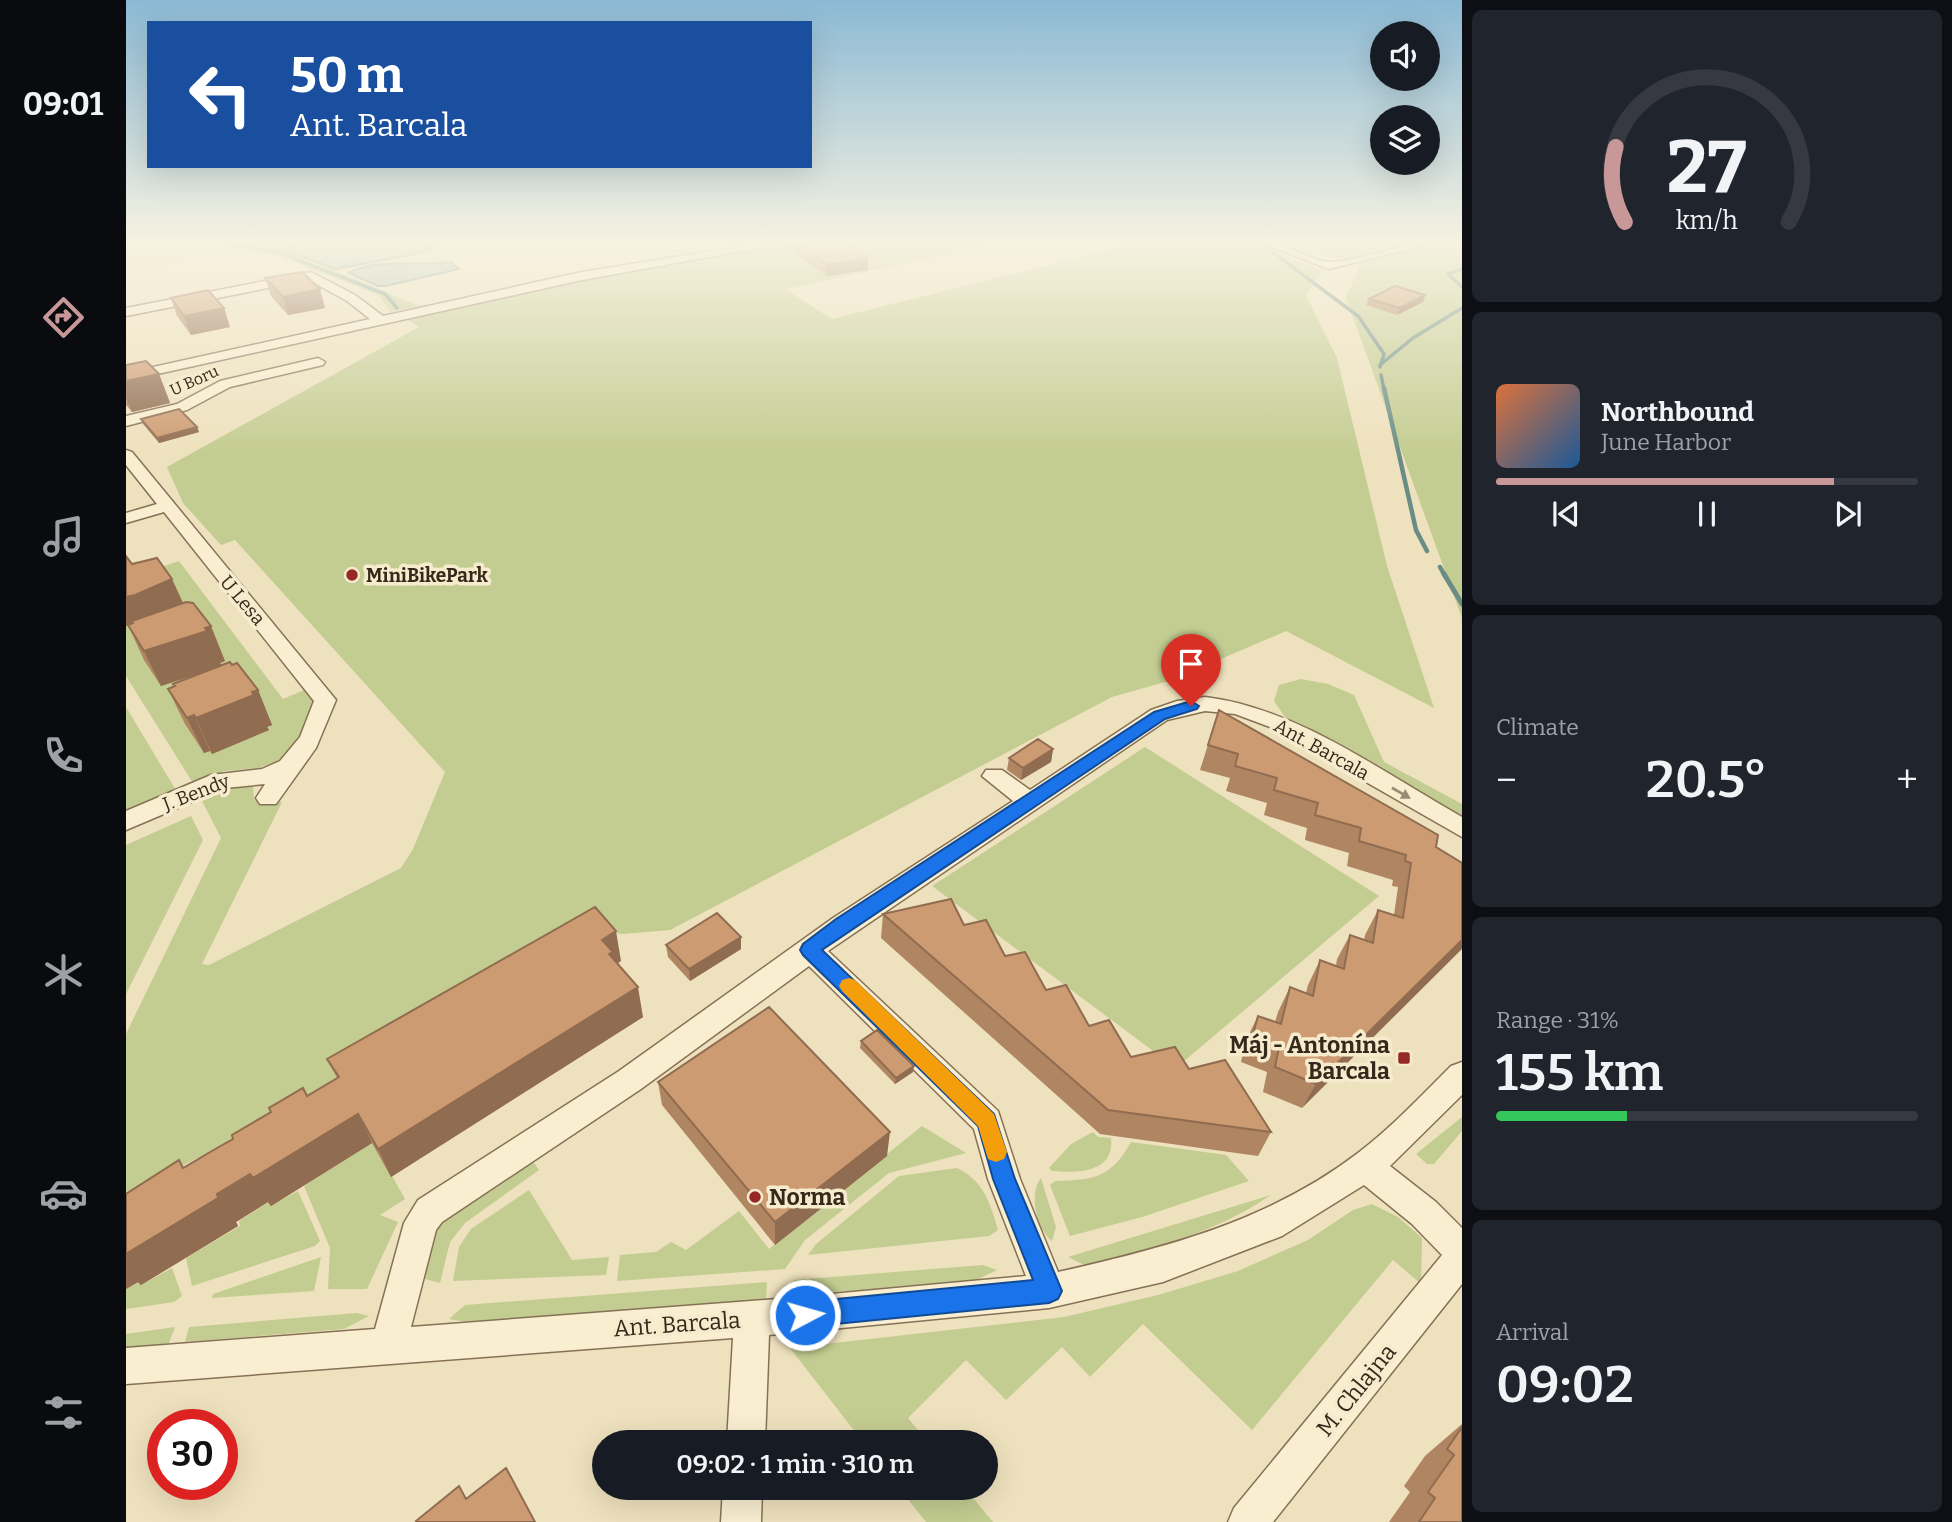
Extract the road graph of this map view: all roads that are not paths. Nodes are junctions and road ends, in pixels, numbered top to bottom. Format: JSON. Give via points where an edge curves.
{"nodes":[{"id":1,"x":374,"y":316,"type":"edge"},
{"id":2,"x":392,"y":316,"type":"edge"},
{"id":3,"x":378,"y":319,"type":"junction"},
{"id":4,"x":318,"y":362,"type":"dead end"},
{"id":5,"x":126,"y":377,"type":"edge"},
{"id":6,"x":126,"y":421,"type":"edge"},
{"id":7,"x":126,"y":455,"type":"edge"},
{"id":8,"x":167,"y":506,"type":"junction"},
{"id":9,"x":126,"y":518,"type":"edge"},
{"id":10,"x":296,"y":760,"type":"junction"},
{"id":11,"x":994,"y":776,"type":"dead end"},
{"id":12,"x":268,"y":798,"type":"dead end"},
{"id":13,"x":1030,"y":800,"type":"junction"},
{"id":14,"x":126,"y":821,"type":"edge"},
{"id":15,"x":1462,"y":828,"type":"edge"},
{"id":16,"x":810,"y":950,"type":"junction"},
{"id":17,"x":1462,"y":1075,"type":"edge"},
{"id":18,"x":1366,"y":1166,"type":"junction"},
{"id":19,"x":1462,"y":1252,"type":"edge"},
{"id":20,"x":1462,"y":1257,"type":"edge"},
{"id":21,"x":1049,"y":1291,"type":"junction"},
{"id":22,"x":750,"y":1318,"type":"junction"},
{"id":23,"x":388,"y":1346,"type":"junction"},
{"id":24,"x":126,"y":1366,"type":"edge"},
{"id":25,"x":747,"y":1430,"type":"edge"},
{"id":26,"x":742,"y":1500,"type":"edge"},
{"id":27,"x":741,"y":1522,"type":"edge"},
{"id":28,"x":1248,"y":1522,"type":"edge"}],
"edges":[{"from":1,"to":3,"type":"street"},
{"from":2,"to":3,"type":"street"},
{"from":3,"to":5,"type":"street"},
{"from":4,"to":6,"type":"street","name":"U Boru","via":[[225,384],[181,407]]},
{"from":7,"to":8,"type":"street","name":"U Lesa"},
{"from":8,"to":9,"type":"street"},
{"from":8,"to":10,"type":"street","name":"U Lesa","via":[[325,700]]},
{"from":10,"to":12,"type":"street","name":"U Lesa"},
{"from":10,"to":14,"type":"street","name":"J. Bendy","via":[[260,778],[219,781]]},
{"from":11,"to":13,"type":"street"},
{"from":13,"to":15,"type":"street","name":"Ant. Barcala","one_way":true,"via":[[1160,715],[1205,704],[1278,722]]},
{"from":13,"to":16,"type":"street","name":"Ant. Barcala"},
{"from":16,"to":21,"type":"street","via":[[987,1121],[1004,1179]]},
{"from":16,"to":23,"type":"street","name":"Ant. Barcala","via":[[630,1080],[430,1211],[421,1223]]},
{"from":17,"to":18,"type":"street","name":"Ant. Barcala"},
{"from":18,"to":19,"type":"street","via":[[1424,1213]]},
{"from":18,"to":21,"type":"street","name":"Ant. Barcala","via":[[1270,1225],[1163,1265]]},
{"from":20,"to":28,"type":"street","name":"M. Chlajna"},
{"from":21,"to":22,"type":"street","name":"Ant. Barcala"},
{"from":22,"to":23,"type":"street","name":"Ant. Barcala"},
{"from":22,"to":25,"type":"street"},
{"from":23,"to":24,"type":"street","name":"Ant. Barcala"},
{"from":26,"to":27,"type":"street"}]}
